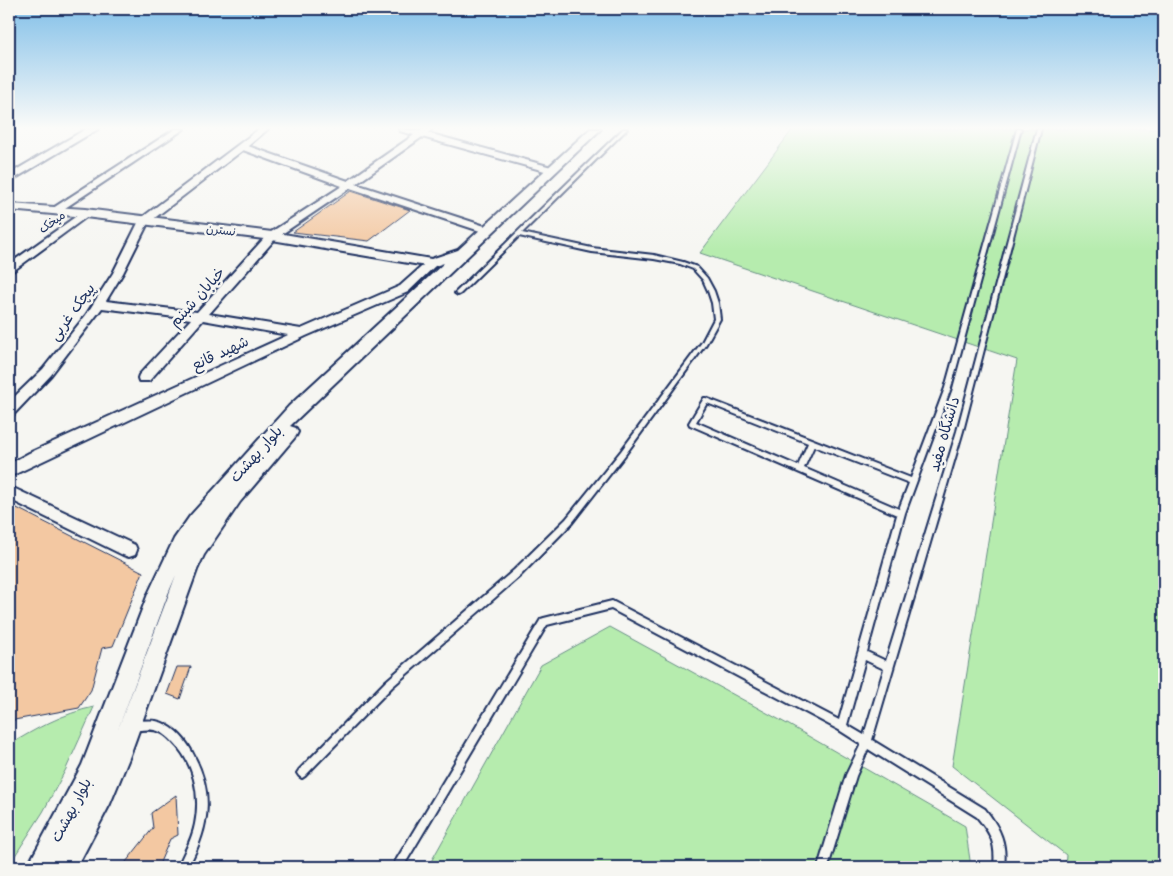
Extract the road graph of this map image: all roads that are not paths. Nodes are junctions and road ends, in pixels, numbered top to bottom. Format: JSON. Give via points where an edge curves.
{"nodes":[{"id":1,"x":24,"y":170,"type":"edge"},
{"id":2,"x":117,"y":170,"type":"edge"},
{"id":3,"x":211,"y":170,"type":"edge"},
{"id":4,"x":308,"y":170,"type":"edge"},
{"id":5,"x":370,"y":170,"type":"edge"},
{"id":6,"x":552,"y":170,"type":"edge"},
{"id":7,"x":561,"y":170,"type":"edge"},
{"id":8,"x":584,"y":170,"type":"edge"},
{"id":9,"x":1008,"y":170,"type":"edge"},
{"id":10,"x":1029,"y":170,"type":"edge"},
{"id":11,"x":9,"y":179,"type":"edge"},
{"id":12,"x":349,"y":185,"type":"junction"},
{"id":13,"x":9,"y":206,"type":"edge"},
{"id":14,"x":56,"y":210,"type":"junction"},
{"id":15,"x":85,"y":213,"type":"junction"},
{"id":16,"x":144,"y":221,"type":"junction"},
{"id":17,"x":487,"y":230,"type":"junction"},
{"id":18,"x":520,"y":234,"type":"junction"},
{"id":19,"x":272,"y":236,"type":"junction"},
{"id":20,"x":462,"y":253,"type":"junction"},
{"id":21,"x":432,"y":263,"type":"junction"},
{"id":22,"x":9,"y":269,"type":"edge"},
{"id":23,"x":404,"y":289,"type":"junction"},
{"id":24,"x":458,"y":293,"type":"dead end"},
{"id":25,"x":100,"y":304,"type":"junction"},
{"id":26,"x":405,"y":308,"type":"junction"},
{"id":27,"x":200,"y":316,"type":"junction"},
{"id":28,"x":302,"y":333,"type":"junction"},
{"id":29,"x":144,"y":378,"type":"dead end"},
{"id":30,"x":9,"y":410,"type":"edge"},
{"id":31,"x":812,"y":443,"type":"junction"},
{"id":32,"x":34,"y":457,"type":"junction"},
{"id":33,"x":9,"y":463,"type":"edge"},
{"id":34,"x":800,"y":469,"type":"junction"},
{"id":35,"x":9,"y":471,"type":"edge"},
{"id":36,"x":913,"y":482,"type":"junction"},
{"id":37,"x":9,"y":492,"type":"edge"},
{"id":38,"x":901,"y":513,"type":"junction"},
{"id":39,"x":128,"y":550,"type":"dead end"},
{"id":40,"x":862,"y":654,"type":"junction"},
{"id":41,"x":889,"y":667,"type":"junction"},
{"id":42,"x":131,"y":726,"type":"junction"},
{"id":43,"x":842,"y":727,"type":"junction"},
{"id":44,"x":866,"y":744,"type":"junction"},
{"id":45,"x":302,"y":773,"type":"dead end"},
{"id":46,"x":39,"y":867,"type":"edge"},
{"id":47,"x":64,"y":867,"type":"edge"},
{"id":48,"x":183,"y":867,"type":"edge"},
{"id":49,"x":397,"y":867,"type":"edge"},
{"id":50,"x":822,"y":867,"type":"edge"},
{"id":51,"x":999,"y":867,"type":"edge"}],
"edges":[{"from":1,"to":11,"type":"street"},
{"from":2,"to":14,"type":"street"},
{"from":3,"to":16,"type":"street"},
{"from":4,"to":12,"type":"street"},
{"from":5,"to":12,"type":"street","name":"خیابان شبنم"},
{"from":6,"to":17,"type":"street","name":"بلوار بهشت"},
{"from":7,"to":42,"type":"street","name":"بلوار بهشت","via":[[306,414],[253,473],[198,546]]},
{"from":8,"to":18,"type":"lane"},
{"from":9,"to":36,"type":"lane","name":"دانشگاه مفید","via":[[948,388]]},
{"from":10,"to":41,"type":"lane","name":"دانشگاه مفید","via":[[960,431]]},
{"from":12,"to":17,"type":"street"},
{"from":12,"to":19,"type":"street","name":"خیابان شبنم"},
{"from":13,"to":14,"type":"street","name":"نسترن"},
{"from":14,"to":15,"type":"street","name":"نسترن"},
{"from":15,"to":16,"type":"street","name":"نسترن"},
{"from":15,"to":22,"type":"street","name":"میخک"},
{"from":16,"to":19,"type":"street","name":"نسترن"},
{"from":16,"to":25,"type":"street","name":"پیچک غربی"},
{"from":17,"to":20,"type":"street","name":"بلوار بهشت"},
{"from":18,"to":24,"type":"lane"},
{"from":18,"to":45,"type":"lane","via":[[592,250],[654,257],[694,268],[711,290],[716,303],[716,319],[704,342],[569,521],[517,573],[389,684]]},
{"from":19,"to":21,"type":"street","name":"نسترن"},
{"from":19,"to":27,"type":"street","name":"خیابان شبنم"},
{"from":20,"to":21,"type":"street"},
{"from":20,"to":26,"type":"street","name":"بلوار بهشت"},
{"from":21,"to":23,"type":"street","name":"شهید قانع"},
{"from":23,"to":26,"type":"street"},
{"from":23,"to":28,"type":"street","name":"شهید قانع"},
{"from":25,"to":27,"type":"street"},
{"from":25,"to":30,"type":"street","name":"پیچک غربی","via":[[62,354]]},
{"from":26,"to":46,"type":"street","name":"بلوار بهشت","via":[[295,410],[196,522],[180,545],[158,594],[91,772]]},
{"from":27,"to":28,"type":"street"},
{"from":27,"to":29,"type":"street","name":"خیابان شبنم"},
{"from":28,"to":32,"type":"street","name":"شهید قانع"},
{"from":31,"to":34,"type":"lane"},
{"from":31,"to":34,"type":"lane","via":[[706,400],[692,423]]},
{"from":31,"to":36,"type":"lane"},
{"from":32,"to":33,"type":"street"},
{"from":32,"to":35,"type":"street"},
{"from":34,"to":38,"type":"lane"},
{"from":36,"to":38,"type":"lane","name":"دانشگاه مفید"},
{"from":37,"to":39,"type":"street"},
{"from":38,"to":40,"type":"lane","name":"دانشگاه مفید"},
{"from":40,"to":41,"type":"lane"},
{"from":40,"to":43,"type":"lane","name":"دانشگاه مفید"},
{"from":41,"to":44,"type":"lane","name":"دانشگاه مفید"},
{"from":42,"to":47,"type":"street","name":"بلوار بهشت","via":[[106,785]]},
{"from":42,"to":48,"type":"lane","via":[[160,727],[182,743],[196,765],[204,791],[201,823]]},
{"from":43,"to":44,"type":"lane"},
{"from":43,"to":49,"type":"lane","via":[[612,605],[544,622]]},
{"from":44,"to":50,"type":"lane","name":"دانشگاه مفید","via":[[851,775]]},
{"from":44,"to":51,"type":"lane","via":[[981,813],[996,832]]}]}
